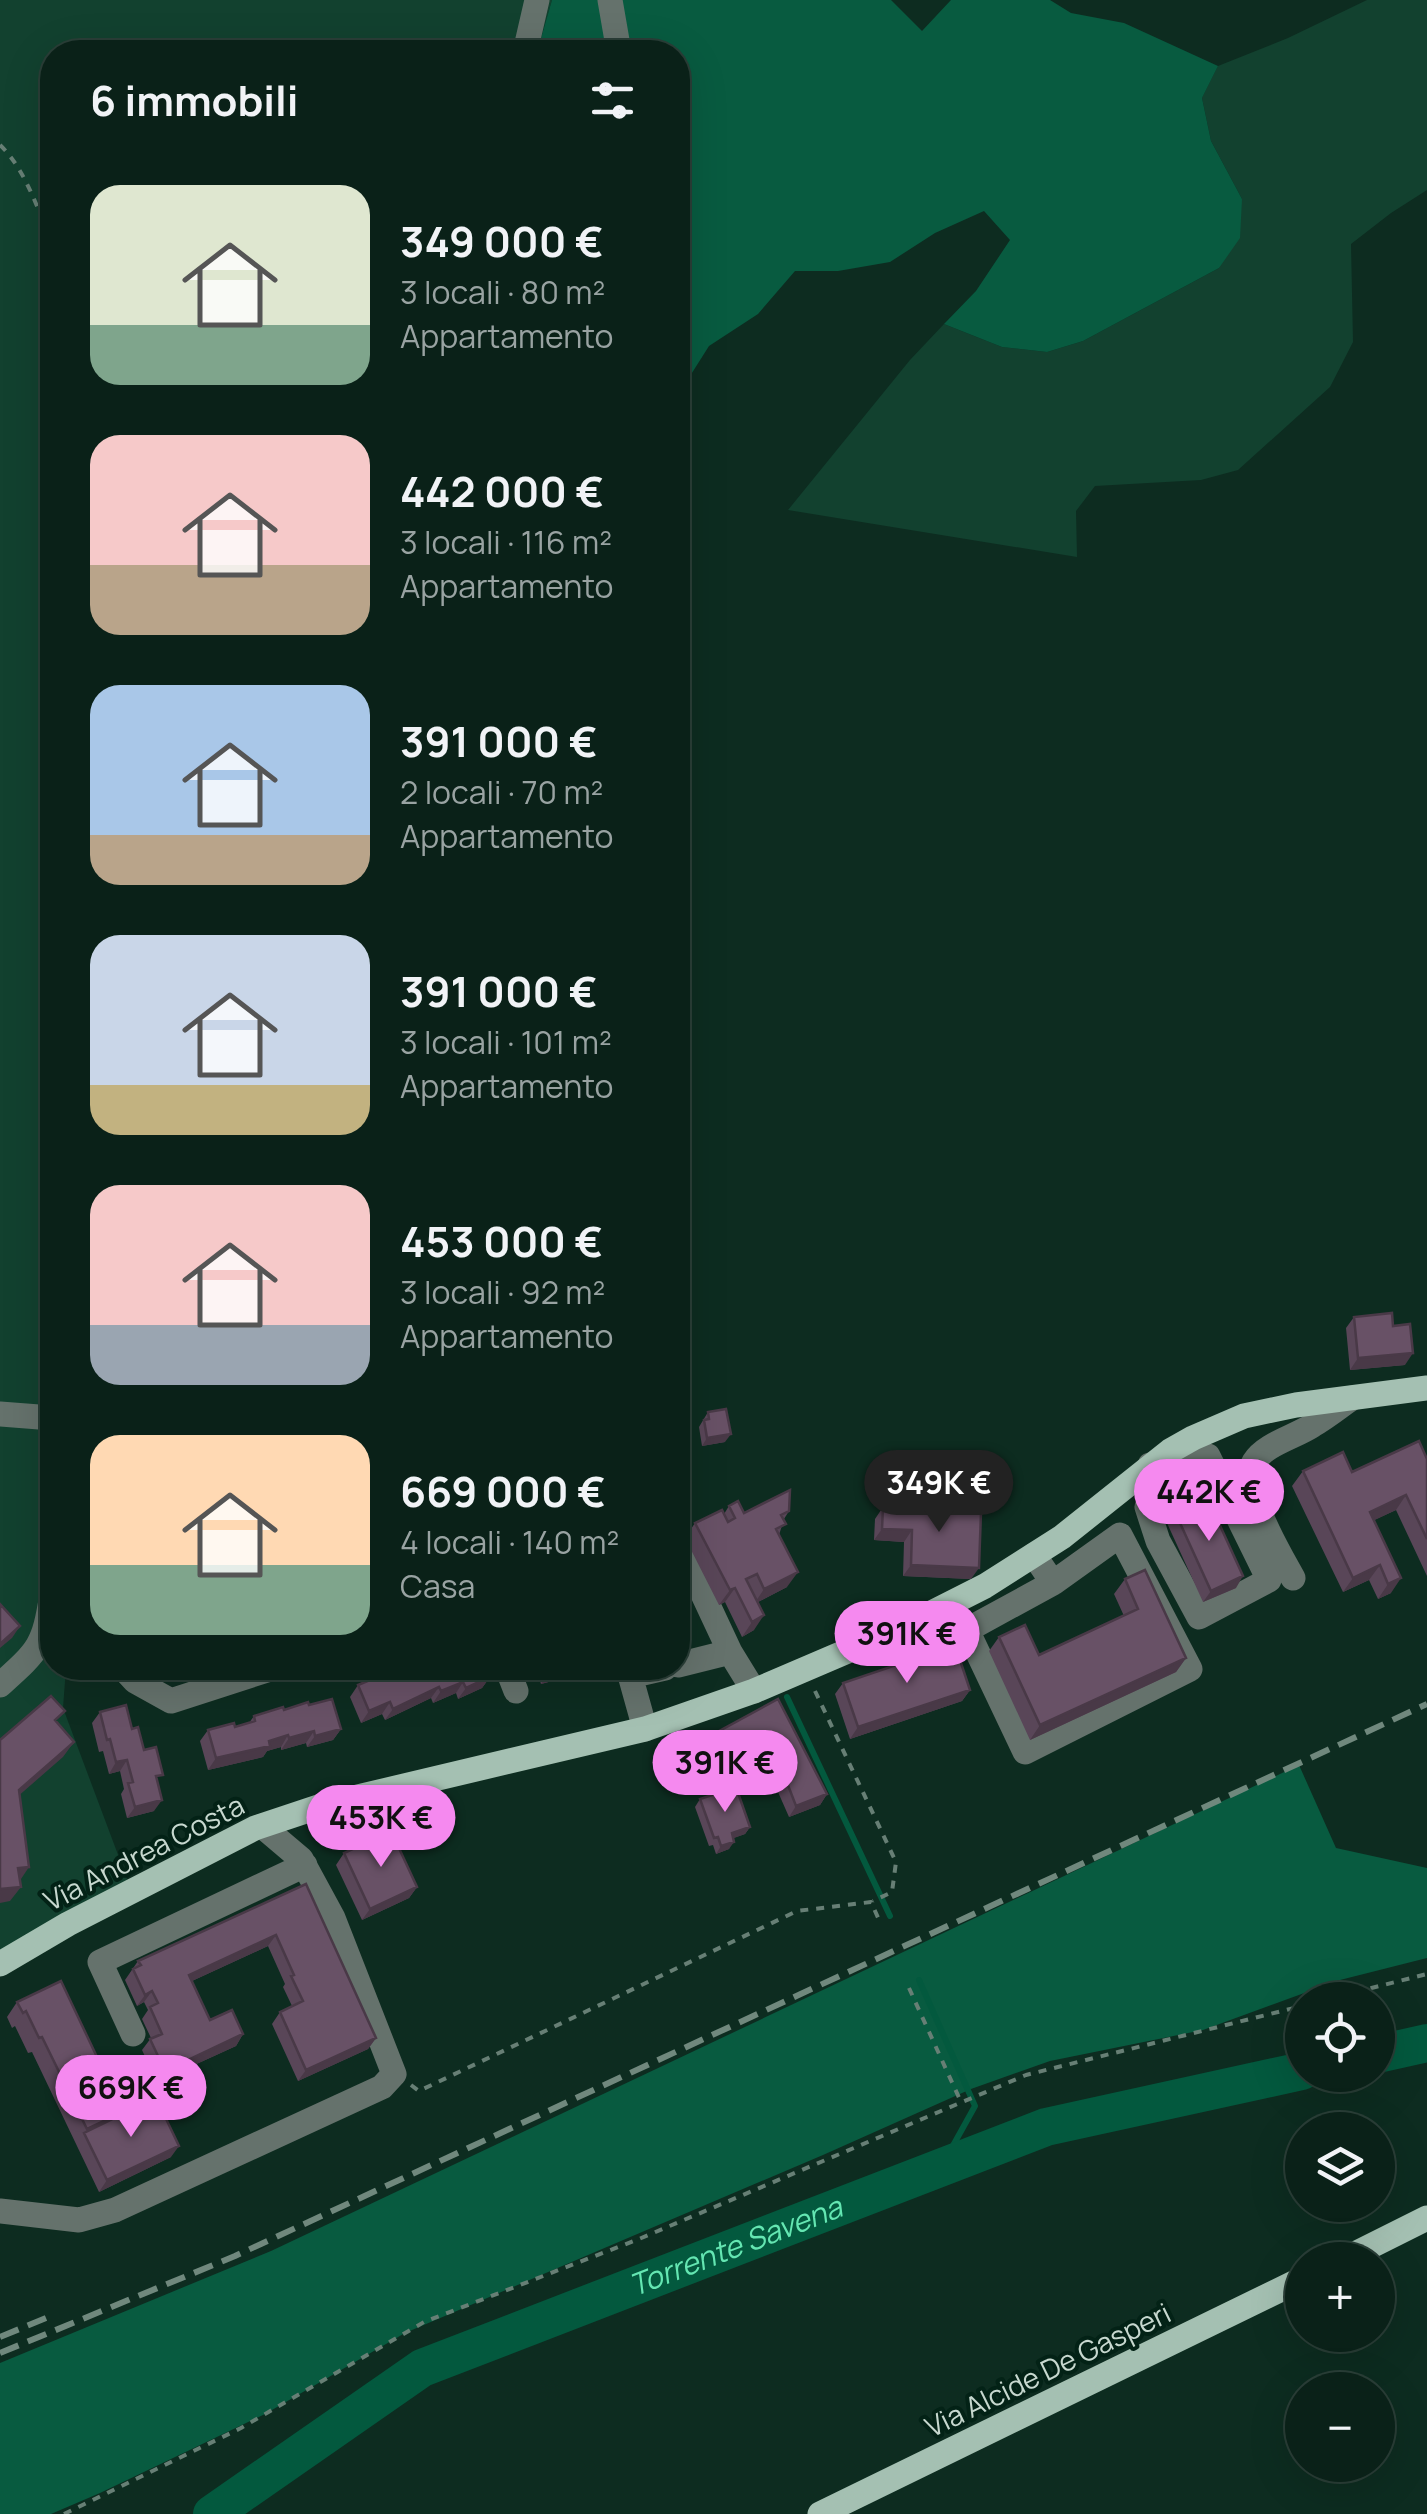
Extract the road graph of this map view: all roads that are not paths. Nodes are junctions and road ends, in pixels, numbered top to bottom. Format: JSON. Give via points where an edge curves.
{"nodes":[{"id":1,"x":537,"y":0,"type":"edge"},
{"id":2,"x":610,"y":0,"type":"edge"},
{"id":3,"x":529,"y":40,"type":"edge"},
{"id":4,"x":617,"y":40,"type":"edge"},
{"id":5,"x":1427,"y":1388,"type":"edge"},
{"id":6,"x":1352,"y":1398,"type":"junction"},
{"id":7,"x":0,"y":1414,"type":"edge"},
{"id":8,"x":40,"y":1417,"type":"edge"},
{"id":9,"x":1159,"y":1471,"type":"junction"},
{"id":10,"x":1034,"y":1555,"type":"junction"},
{"id":11,"x":690,"y":1567,"type":"edge"},
{"id":12,"x":1293,"y":1578,"type":"dead end"},
{"id":13,"x":1052,"y":1583,"type":"junction"},
{"id":14,"x":40,"y":1645,"type":"edge"},
{"id":15,"x":730,"y":1652,"type":"junction"},
{"id":16,"x":690,"y":1661,"type":"edge"},
{"id":17,"x":134,"y":1680,"type":"edge"},
{"id":18,"x":236,"y":1680,"type":"edge"},
{"id":19,"x":631,"y":1680,"type":"edge"},
{"id":20,"x":0,"y":1685,"type":"edge"},
{"id":21,"x":754,"y":1690,"type":"junction"},
{"id":22,"x":645,"y":1729,"type":"junction"},
{"id":23,"x":262,"y":1826,"type":"junction"},
{"id":24,"x":305,"y":1865,"type":"junction"},
{"id":25,"x":0,"y":1964,"type":"edge"},
{"id":26,"x":133,"y":2034,"type":"dead end"},
{"id":27,"x":0,"y":2211,"type":"edge"},
{"id":28,"x":1427,"y":2218,"type":"edge"},
{"id":29,"x":1378,"y":2242,"type":"edge"},
{"id":30,"x":1285,"y":2288,"type":"edge"},
{"id":31,"x":820,"y":2514,"type":"edge"}],
"edges":[{"from":1,"to":3,"type":"street"},
{"from":2,"to":4,"type":"street"},
{"from":5,"to":6,"type":"main road","name":"Via Andrea Costa"},
{"from":6,"to":9,"type":"main road","name":"Via Andrea Costa","via":[[1244,1416],[1193,1438]]},
{"from":6,"to":12,"type":"street","via":[[1266,1450],[1251,1471],[1259,1511]]},
{"from":7,"to":8,"type":"street"},
{"from":9,"to":9,"type":"street","via":[[1208,1456],[1269,1580],[1200,1617],[1147,1507]]},
{"from":9,"to":10,"type":"main road","name":"Via Andrea Costa"},
{"from":10,"to":13,"type":"street"},
{"from":10,"to":21,"type":"main road","name":"Via Andrea Costa","via":[[938,1611]]},
{"from":11,"to":15,"type":"street"},
{"from":13,"to":13,"type":"street","via":[[1120,1536],[1190,1669],[1025,1752],[967,1630]]},
{"from":14,"to":20,"type":"street"},
{"from":15,"to":16,"type":"street"},
{"from":15,"to":21,"type":"street"},
{"from":17,"to":18,"type":"street","via":[[171,1701]]},
{"from":19,"to":22,"type":"street"},
{"from":21,"to":22,"type":"main road","name":"Via Andrea Costa"},
{"from":22,"to":23,"type":"main road","name":"Via Andrea Costa","via":[[324,1805]]},
{"from":23,"to":24,"type":"street"},
{"from":23,"to":25,"type":"main road","name":"Via Andrea Costa"},
{"from":24,"to":26,"type":"street","via":[[100,1962]]},
{"from":24,"to":27,"type":"street","via":[[394,2074],[382,2087],[115,2210],[79,2220]]},
{"from":28,"to":29,"type":"main road"},
{"from":30,"to":31,"type":"main road","name":"Via Alcide De Gasperi"}]}
